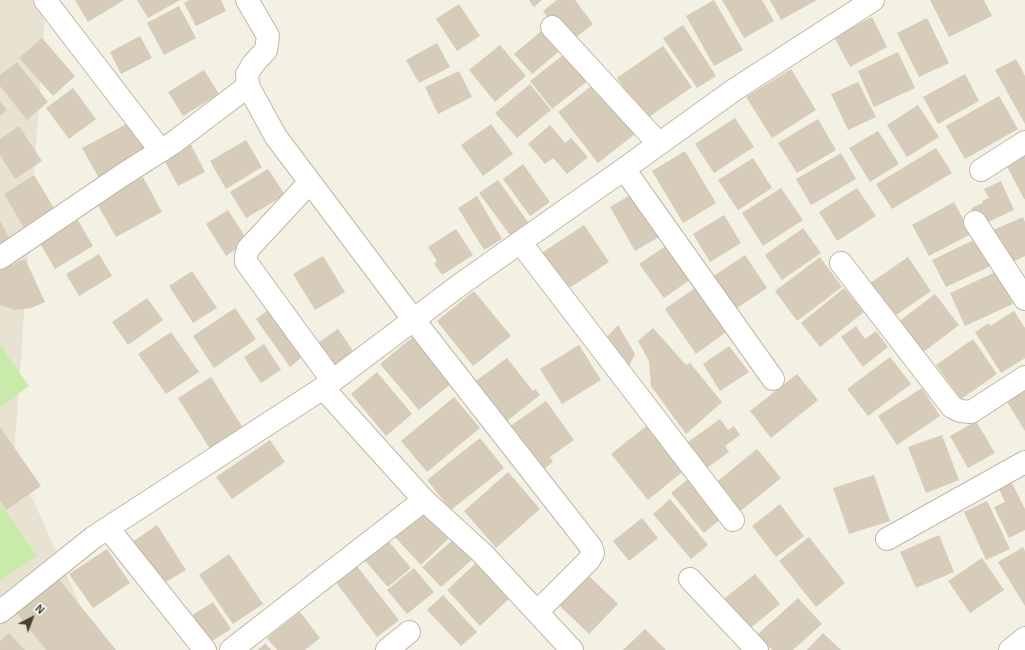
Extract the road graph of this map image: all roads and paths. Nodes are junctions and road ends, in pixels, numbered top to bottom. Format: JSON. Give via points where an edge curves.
{"nodes":[{"id":1,"x":45,"y":0,"type":"edge"},
{"id":2,"x":247,"y":0,"type":"edge"},
{"id":3,"x":873,"y":0,"type":"edge"},
{"id":4,"x":552,"y":27,"type":"dead end"},
{"id":5,"x":248,"y":86,"type":"junction"},
{"id":6,"x":1025,"y":142,"type":"edge"},
{"id":7,"x":659,"y":144,"type":"junction"},
{"id":8,"x":161,"y":151,"type":"junction"},
{"id":9,"x":624,"y":169,"type":"junction"},
{"id":10,"x":981,"y":170,"type":"dead end"},
{"id":11,"x":310,"y":182,"type":"junction"},
{"id":12,"x":974,"y":222,"type":"dead end"},
{"id":13,"x":520,"y":242,"type":"junction"},
{"id":14,"x":0,"y":258,"type":"edge"},
{"id":15,"x":841,"y":263,"type":"dead end"},
{"id":16,"x":1025,"y":298,"type":"edge"},
{"id":17,"x":413,"y":319,"type":"junction"},
{"id":18,"x":1025,"y":377,"type":"edge"},
{"id":19,"x":773,"y":378,"type":"dead end"},
{"id":20,"x":328,"y":384,"type":"junction"},
{"id":21,"x":1025,"y":462,"type":"edge"},
{"id":22,"x":424,"y":500,"type":"junction"},
{"id":23,"x":733,"y":520,"type":"dead end"},
{"id":24,"x":108,"y":528,"type":"junction"},
{"id":25,"x":887,"y":539,"type":"dead end"},
{"id":26,"x":690,"y":579,"type":"dead end"},
{"id":27,"x":0,"y":612,"type":"edge"},
{"id":28,"x":538,"y":612,"type":"junction"},
{"id":29,"x":410,"y":632,"type":"dead end"},
{"id":30,"x":1025,"y":638,"type":"edge"},
{"id":31,"x":205,"y":650,"type":"edge"},
{"id":32,"x":232,"y":650,"type":"edge"},
{"id":33,"x":387,"y":650,"type":"edge"},
{"id":34,"x":572,"y":650,"type":"edge"},
{"id":35,"x":756,"y":650,"type":"edge"},
{"id":36,"x":1010,"y":650,"type":"edge"}],
"edges":[{"from":1,"to":8,"type":"street"},
{"from":2,"to":5,"type":"street","via":[[268,36],[266,50],[247,74]]},
{"from":3,"to":7,"type":"street","via":[[734,90]]},
{"from":4,"to":7,"type":"street"},
{"from":5,"to":8,"type":"street"},
{"from":5,"to":11,"type":"street","via":[[276,136]]},
{"from":6,"to":10,"type":"street"},
{"from":7,"to":9,"type":"street"},
{"from":8,"to":14,"type":"street"},
{"from":9,"to":13,"type":"street"},
{"from":9,"to":19,"type":"street"},
{"from":11,"to":17,"type":"street"},
{"from":11,"to":20,"type":"street","via":[[248,249],[246,262]]},
{"from":12,"to":16,"type":"street"},
{"from":13,"to":17,"type":"street"},
{"from":13,"to":23,"type":"street"},
{"from":15,"to":18,"type":"street","via":[[952,407],[971,412]]},
{"from":17,"to":20,"type":"street"},
{"from":17,"to":28,"type":"street","via":[[592,547],[593,553],[589,560]]},
{"from":20,"to":22,"type":"street"},
{"from":20,"to":24,"type":"street"},
{"from":21,"to":25,"type":"street"},
{"from":22,"to":28,"type":"street","via":[[482,554]]},
{"from":22,"to":32,"type":"street"},
{"from":24,"to":27,"type":"street"},
{"from":24,"to":31,"type":"street"},
{"from":26,"to":35,"type":"street"},
{"from":28,"to":34,"type":"street"},
{"from":29,"to":33,"type":"street"},
{"from":30,"to":36,"type":"street"}]}
